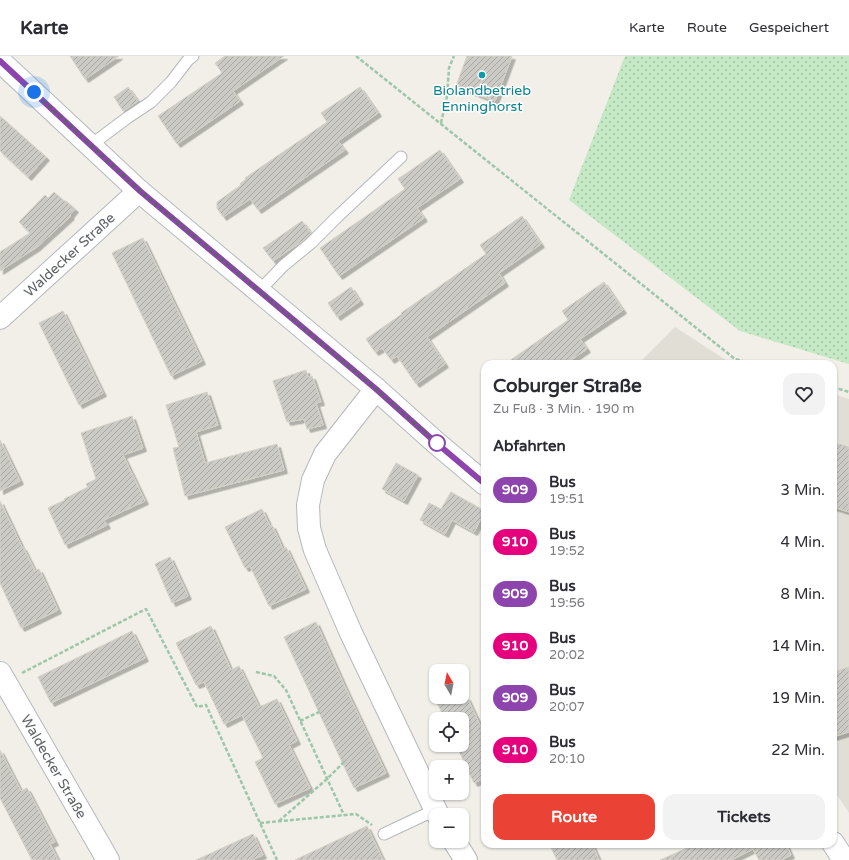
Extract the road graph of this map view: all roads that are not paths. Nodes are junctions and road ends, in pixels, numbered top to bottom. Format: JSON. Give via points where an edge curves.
{"nodes":[{"id":1,"x":192,"y":56,"type":"edge"},
{"id":2,"x":0,"y":61,"type":"edge"},
{"id":3,"x":91,"y":145,"type":"junction"},
{"id":4,"x":401,"y":157,"type":"dead end"},
{"id":5,"x":140,"y":191,"type":"junction"},
{"id":6,"x":259,"y":291,"type":"junction"},
{"id":7,"x":2,"y":313,"type":"edge"},
{"id":8,"x":376,"y":389,"type":"junction"},
{"id":9,"x":481,"y":481,"type":"edge"},
{"id":10,"x":2,"y":677,"type":"edge"},
{"id":11,"x":435,"y":808,"type":"edge"},
{"id":12,"x":429,"y":815,"type":"edge"},
{"id":13,"x":384,"y":834,"type":"road end"},
{"id":14,"x":458,"y":848,"type":"edge"},
{"id":15,"x":836,"y":848,"type":"edge"},
{"id":16,"x":108,"y":860,"type":"edge"},
{"id":17,"x":466,"y":860,"type":"edge"},
{"id":18,"x":844,"y":860,"type":"edge"}],
"edges":[{"from":1,"to":3,"type":"lane","via":[[151,102]]},
{"from":2,"to":3,"type":"street"},
{"from":3,"to":5,"type":"street"},
{"from":4,"to":6,"type":"lane"},
{"from":5,"to":6,"type":"street"},
{"from":5,"to":7,"type":"street","name":"Waldecker Straße"},
{"from":6,"to":8,"type":"street"},
{"from":8,"to":9,"type":"street"},
{"from":8,"to":11,"type":"street","via":[[325,454],[313,480],[308,505],[309,528],[315,550],[351,633]]},
{"from":10,"to":16,"type":"street","name":"Waldecker Straße"},
{"from":12,"to":13,"type":"lane"},
{"from":14,"to":17,"type":"street"},
{"from":15,"to":18,"type":"street"}]}
